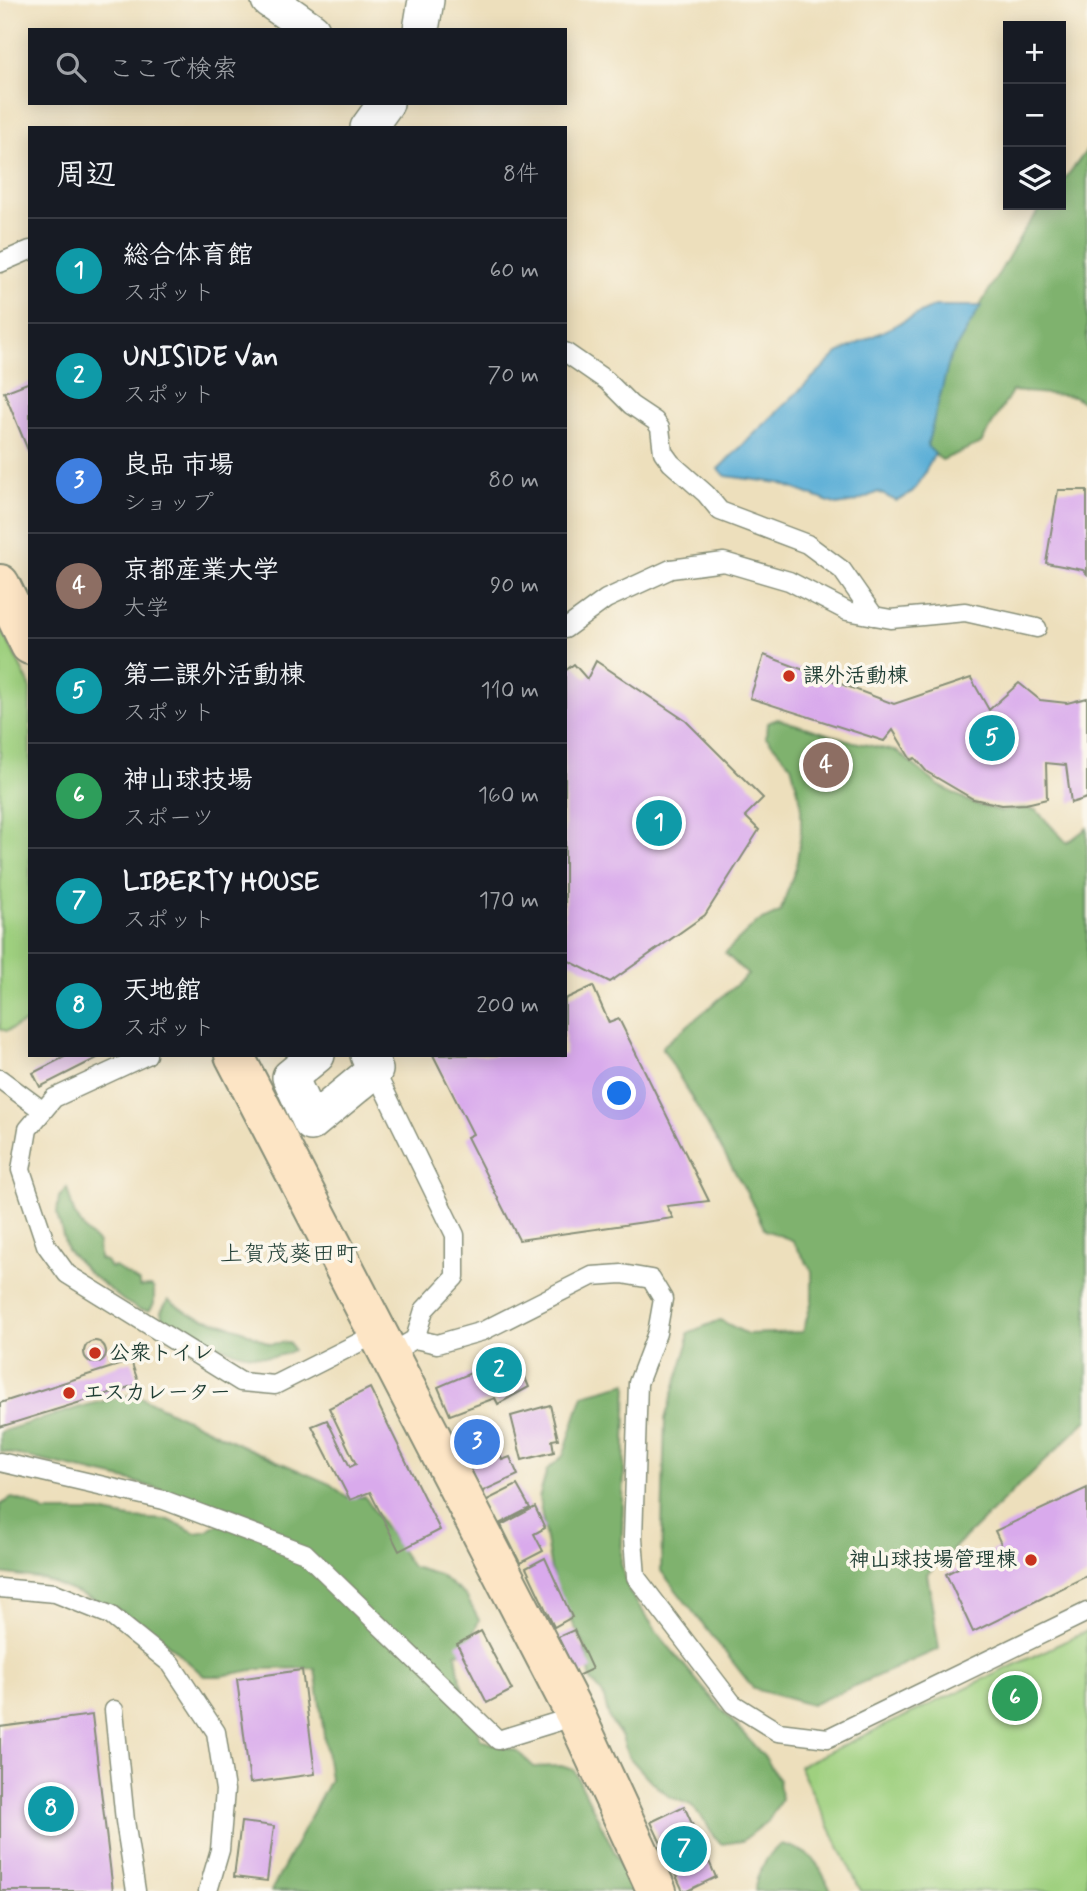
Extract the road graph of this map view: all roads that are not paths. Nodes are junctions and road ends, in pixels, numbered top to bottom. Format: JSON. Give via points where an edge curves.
{"nodes":[{"id":1,"x":269,"y":0,"type":"edge"},
{"id":2,"x":426,"y":0,"type":"edge"},
{"id":3,"x":309,"y":28,"type":"edge"},
{"id":4,"x":421,"y":28,"type":"edge"},
{"id":5,"x":385,"y":105,"type":"edge"},
{"id":6,"x":369,"y":126,"type":"edge"},
{"id":7,"x":28,"y":251,"type":"edge"},
{"id":8,"x":0,"y":263,"type":"edge"},
{"id":9,"x":567,"y":353,"type":"edge"},
{"id":10,"x":0,"y":584,"type":"edge"},
{"id":11,"x":874,"y":616,"type":"junction"},
{"id":12,"x":567,"y":628,"type":"edge"},
{"id":13,"x":1037,"y":628,"type":"dead end"},
{"id":14,"x":28,"y":641,"type":"edge"},
{"id":15,"x":143,"y":1057,"type":"edge"},
{"id":16,"x":235,"y":1057,"type":"edge"},
{"id":17,"x":315,"y":1057,"type":"edge"},
{"id":18,"x":371,"y":1063,"type":"edge"},
{"id":19,"x":0,"y":1079,"type":"edge"},
{"id":20,"x":43,"y":1111,"type":"junction"},
{"id":21,"x":394,"y":1342,"type":"junction"},
{"id":22,"x":0,"y":1462,"type":"edge"},
{"id":23,"x":0,"y":1588,"type":"edge"},
{"id":24,"x":1087,"y":1612,"type":"edge"},
{"id":25,"x":114,"y":1710,"type":"dead end"},
{"id":26,"x":576,"y":1716,"type":"junction"},
{"id":27,"x":136,"y":1891,"type":"edge"},
{"id":28,"x":208,"y":1891,"type":"edge"},
{"id":29,"x":657,"y":1891,"type":"edge"}],
"edges":[{"from":1,"to":3,"type":"street"},
{"from":2,"to":4,"type":"street"},
{"from":5,"to":6,"type":"street"},
{"from":7,"to":8,"type":"lane"},
{"from":9,"to":11,"type":"lane","via":[[654,421],[671,463],[720,511],[807,544],[842,570]]},
{"from":10,"to":14,"type":"street"},
{"from":11,"to":12,"type":"lane","via":[[847,611],[789,581],[724,562],[671,569],[606,599]]},
{"from":11,"to":13,"type":"lane","via":[[891,619],[965,612]]},
{"from":15,"to":20,"type":"lane","via":[[54,1098]]},
{"from":16,"to":21,"type":"street"},
{"from":17,"to":18,"type":"street","via":[[290,1077],[311,1123]]},
{"from":18,"to":21,"type":"lane","via":[[455,1235],[455,1277]]},
{"from":19,"to":20,"type":"lane"},
{"from":20,"to":21,"type":"lane","via":[[28,1129],[21,1170],[46,1245],[67,1274],[241,1382],[275,1385]]},
{"from":21,"to":24,"type":"lane","via":[[438,1344],[483,1331],[592,1276],[622,1274],[651,1279],[663,1299],[657,1333],[638,1383],[636,1577],[733,1704],[778,1732],[828,1738]]},
{"from":21,"to":26,"type":"street"},
{"from":22,"to":26,"type":"lane","via":[[164,1500],[305,1553],[498,1740]]},
{"from":23,"to":28,"type":"lane","via":[[55,1593],[110,1615],[171,1664],[216,1732],[218,1744],[225,1790],[220,1850]]},
{"from":25,"to":27,"type":"lane"},
{"from":26,"to":29,"type":"street"}]}
